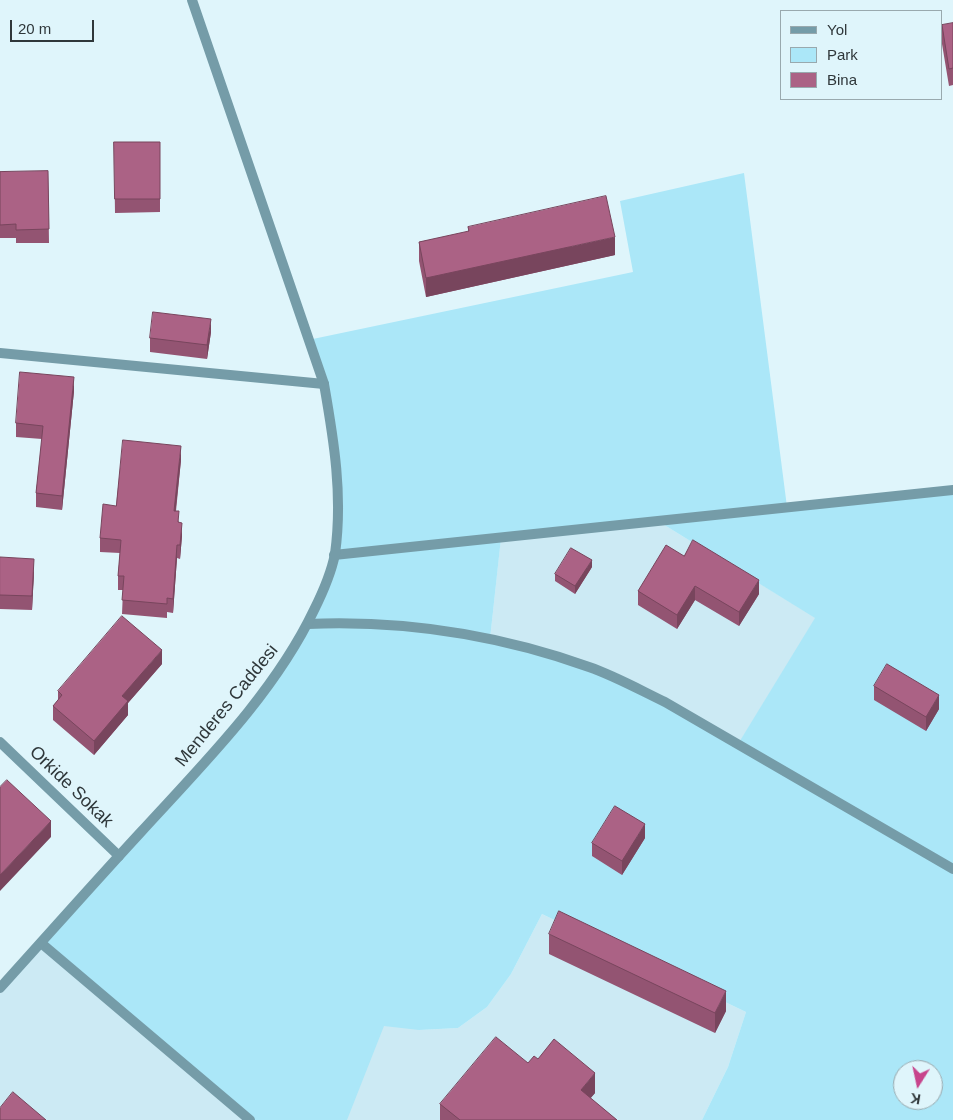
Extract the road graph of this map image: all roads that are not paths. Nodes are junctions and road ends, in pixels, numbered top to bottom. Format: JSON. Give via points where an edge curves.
{"nodes":[{"id":1,"x":192,"y":0,"type":"edge"},
{"id":2,"x":0,"y":353,"type":"edge"},
{"id":3,"x":324,"y":384,"type":"junction"},
{"id":4,"x":953,"y":490,"type":"edge"},
{"id":5,"x":334,"y":555,"type":"junction"},
{"id":6,"x":308,"y":624,"type":"junction"},
{"id":7,"x":0,"y":742,"type":"edge"},
{"id":8,"x":119,"y":856,"type":"junction"},
{"id":9,"x":953,"y":869,"type":"edge"},
{"id":10,"x":41,"y":943,"type":"junction"},
{"id":11,"x":0,"y":988,"type":"edge"},
{"id":12,"x":250,"y":1120,"type":"edge"}],
"edges":[{"from":1,"to":3,"type":"street","name":"Menderes Caddesi"},
{"from":2,"to":3,"type":"street"},
{"from":3,"to":5,"type":"street","name":"Menderes Caddesi","via":[[339,487]]},
{"from":4,"to":5,"type":"street"},
{"from":5,"to":6,"type":"street","name":"Menderes Caddesi","via":[[326,586]]},
{"from":6,"to":8,"type":"street","name":"Menderes Caddesi","via":[[269,686]]},
{"from":6,"to":9,"type":"street","via":[[387,624],[470,636],[537,650],[590,667],[664,702]]},
{"from":7,"to":8,"type":"street","name":"Orkide Sokak"},
{"from":8,"to":10,"type":"street","name":"Menderes Caddesi"},
{"from":10,"to":11,"type":"street","name":"Menderes Caddesi"},
{"from":10,"to":12,"type":"street"}]}
